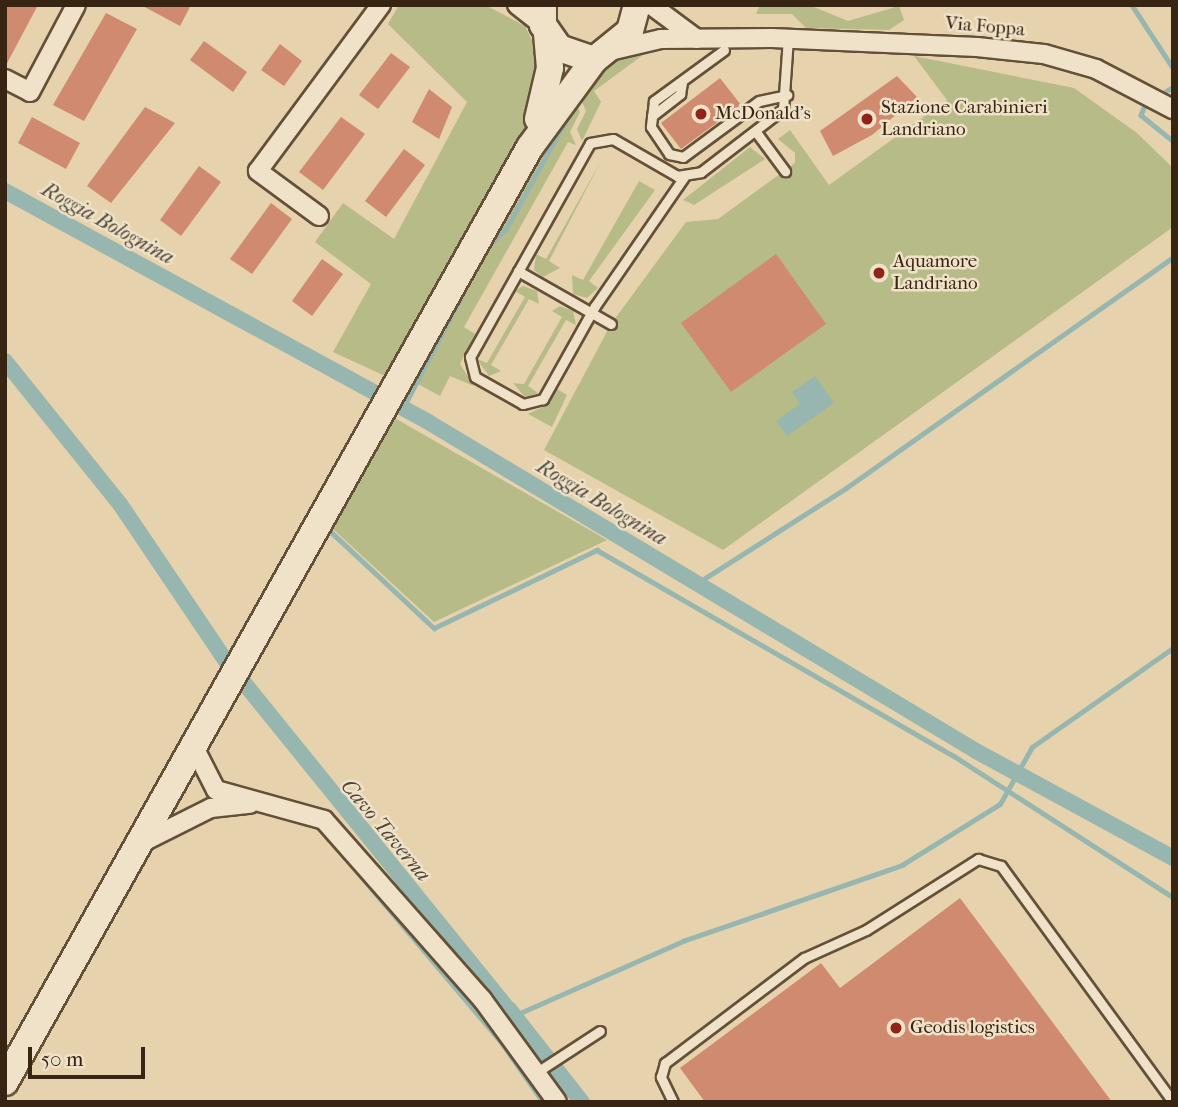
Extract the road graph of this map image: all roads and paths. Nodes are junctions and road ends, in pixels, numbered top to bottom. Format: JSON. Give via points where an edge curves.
{"nodes":[{"id":1,"x":76,"y":5,"type":"edge"},
{"id":2,"x":382,"y":5,"type":"edge"},
{"id":3,"x":516,"y":5,"type":"edge"},
{"id":4,"x":637,"y":5,"type":"edge"},
{"id":5,"x":651,"y":5,"type":"edge"},
{"id":6,"x":544,"y":22,"type":"edge"},
{"id":7,"x":788,"y":38,"type":"junction"},
{"id":8,"x":697,"y":39,"type":"junction"},
{"id":9,"x":724,"y":50,"type":"dead end"},
{"id":10,"x":604,"y":55,"type":"junction"},
{"id":11,"x":5,"y":79,"type":"edge"},
{"id":12,"x":787,"y":95,"type":"junction"},
{"id":13,"x":1173,"y":108,"type":"edge"},
{"id":14,"x":757,"y":132,"type":"junction"},
{"id":15,"x":530,"y":147,"type":"junction"},
{"id":16,"x":785,"y":171,"type":"dead end"},
{"id":17,"x":684,"y":177,"type":"junction"},
{"id":18,"x":319,"y":216,"type":"dead end"},
{"id":19,"x":518,"y":271,"type":"junction"},
{"id":20,"x":591,"y":313,"type":"junction"},
{"id":21,"x":611,"y":324,"type":"dead end"},
{"id":22,"x":194,"y":747,"type":"junction"},
{"id":23,"x":264,"y":803,"type":"junction"},
{"id":24,"x":141,"y":844,"type":"junction"},
{"id":25,"x":600,"y":1031,"type":"dead end"},
{"id":26,"x":537,"y":1072,"type":"junction"},
{"id":27,"x":5,"y":1082,"type":"edge"},
{"id":28,"x":557,"y":1102,"type":"edge"},
{"id":29,"x":673,"y":1102,"type":"edge"},
{"id":30,"x":1172,"y":1102,"type":"edge"}],
"edges":[{"from":1,"to":11,"type":"street","via":[[30,92]]},
{"from":2,"to":18,"type":"street","via":[[258,171]]},
{"from":3,"to":6,"type":"street"},
{"from":4,"to":10,"type":"main road","via":[[630,30]]},
{"from":5,"to":8,"type":"street"},
{"from":6,"to":10,"type":"main road","via":[[573,58]]},
{"from":6,"to":15,"type":"main road","via":[[547,88]]},
{"from":7,"to":8,"type":"street","name":"Via Foppa"},
{"from":7,"to":12,"type":"lane"},
{"from":7,"to":13,"type":"street","name":"Via Foppa","via":[[1044,54],[1096,69]]},
{"from":8,"to":10,"type":"street","name":"Via Foppa"},
{"from":9,"to":12,"type":"lane","via":[[654,101],[654,135],[678,158],[759,101]]},
{"from":10,"to":15,"type":"main road"},
{"from":12,"to":14,"type":"lane","via":[[783,109]]},
{"from":14,"to":16,"type":"lane"},
{"from":14,"to":17,"type":"lane"},
{"from":15,"to":22,"type":"main road"},
{"from":17,"to":19,"type":"lane","via":[[613,139],[594,140]]},
{"from":17,"to":20,"type":"lane"},
{"from":19,"to":20,"type":"lane"},
{"from":19,"to":20,"type":"lane","via":[[470,357],[475,377],[523,404],[537,403]]},
{"from":20,"to":21,"type":"lane"},
{"from":22,"to":23,"type":"street","via":[[216,790]]},
{"from":22,"to":24,"type":"main road"},
{"from":23,"to":24,"type":"street","via":[[211,808]]},
{"from":23,"to":26,"type":"street","via":[[324,820],[482,999]]},
{"from":24,"to":27,"type":"main road"},
{"from":25,"to":26,"type":"lane"},
{"from":26,"to":28,"type":"street"},
{"from":29,"to":30,"type":"lane","via":[[661,1077],[665,1063],[804,958],[866,930],[978,859],[1001,866]]}]}
